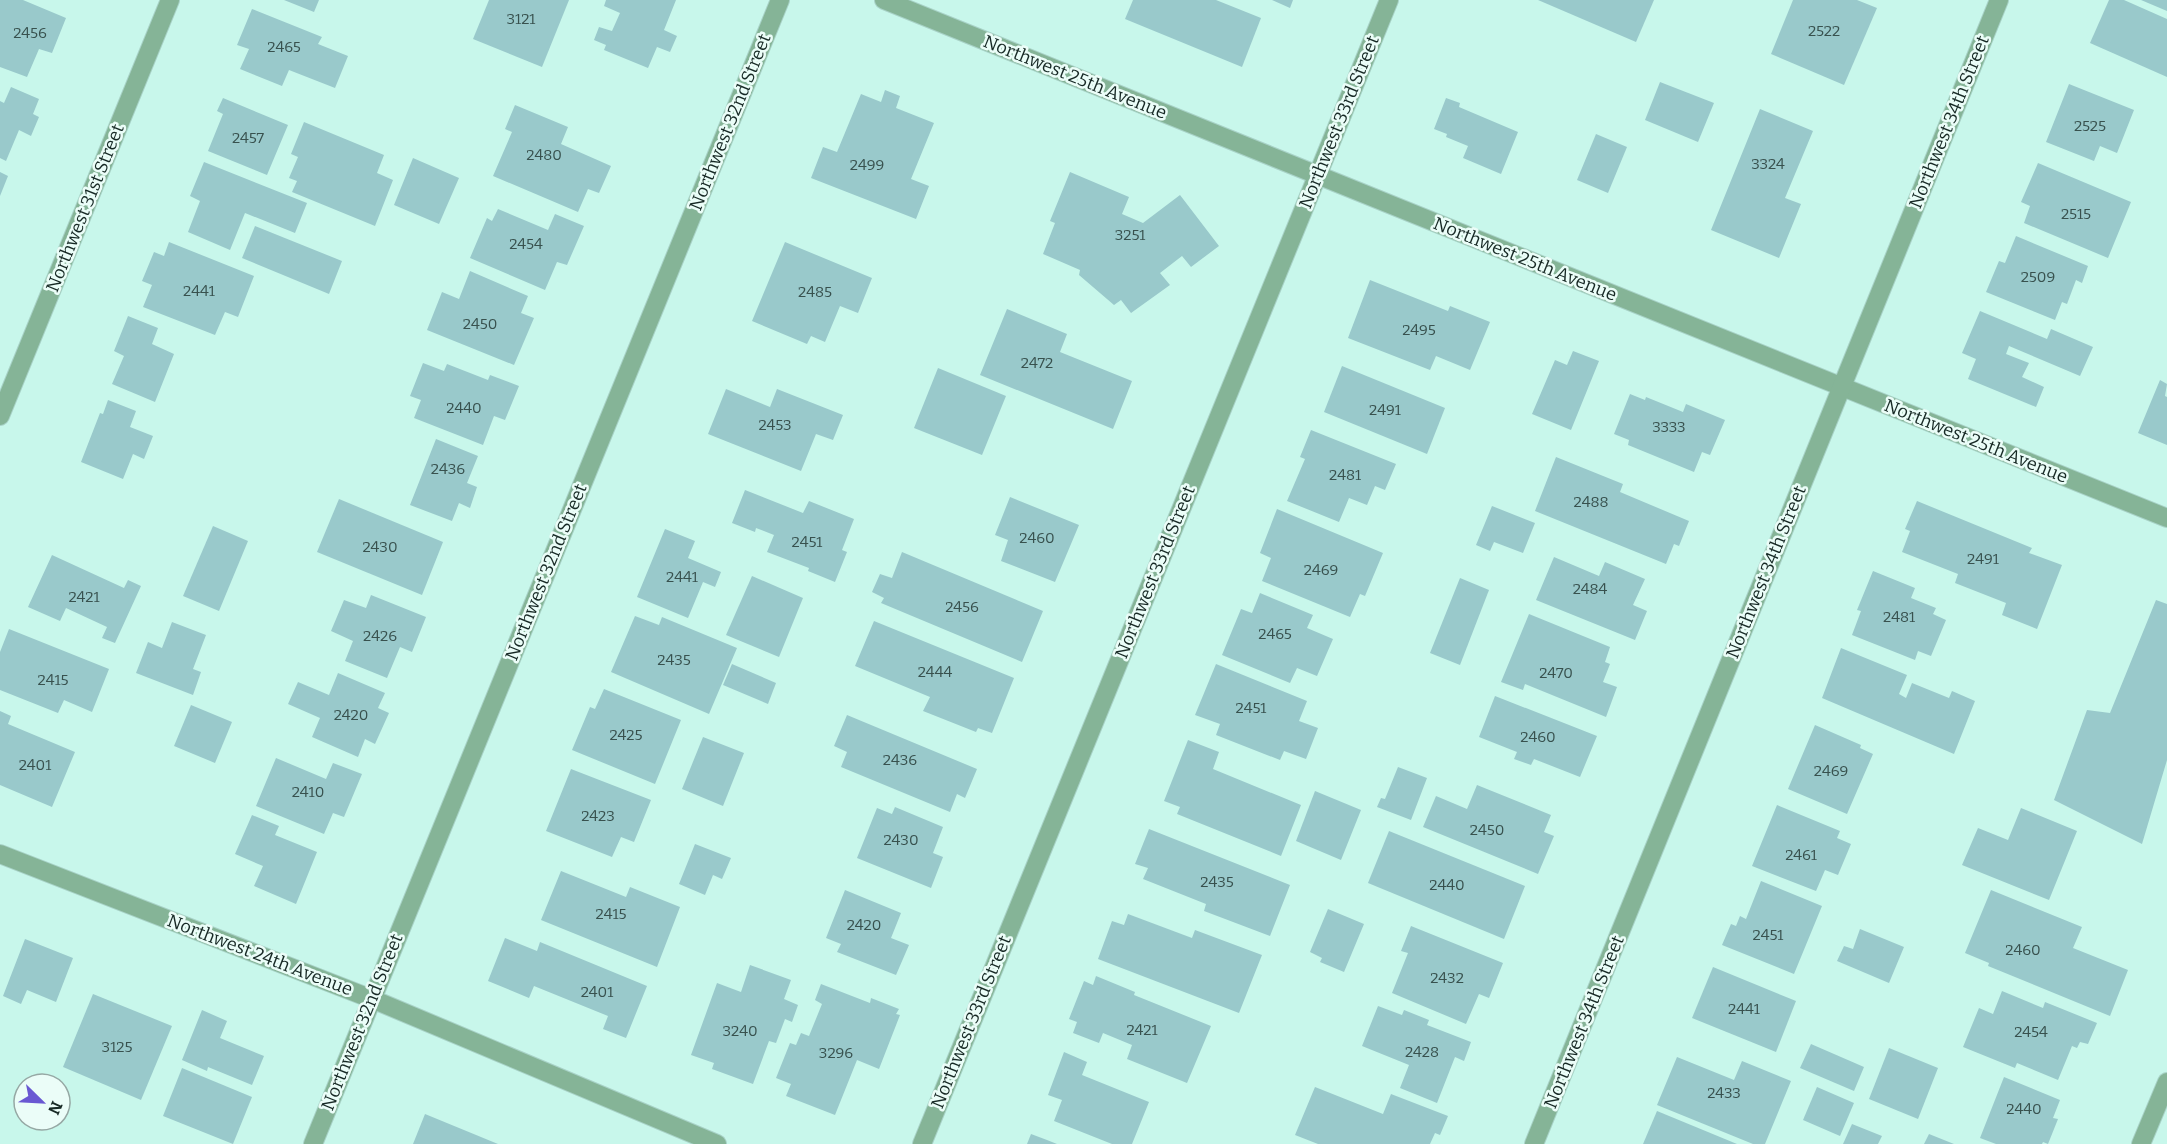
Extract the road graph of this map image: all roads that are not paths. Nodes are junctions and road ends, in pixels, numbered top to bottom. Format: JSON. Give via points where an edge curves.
{"nodes":[{"id":1,"x":170,"y":0,"type":"edge"},
{"id":2,"x":780,"y":0,"type":"edge"},
{"id":3,"x":884,"y":0,"type":"edge"},
{"id":4,"x":1389,"y":0,"type":"edge"},
{"id":5,"x":1999,"y":0,"type":"edge"},
{"id":6,"x":1317,"y":175,"type":"junction"},
{"id":7,"x":1841,"y":386,"type":"junction"},
{"id":8,"x":0,"y":416,"type":"edge"},
{"id":9,"x":2167,"y":518,"type":"edge"},
{"id":10,"x":0,"y":854,"type":"edge"},
{"id":11,"x":372,"y":999,"type":"junction"},
{"id":12,"x":2167,"y":1082,"type":"edge"},
{"id":13,"x":312,"y":1144,"type":"edge"},
{"id":14,"x":717,"y":1144,"type":"edge"},
{"id":15,"x":922,"y":1144,"type":"edge"},
{"id":16,"x":1534,"y":1144,"type":"edge"},
{"id":17,"x":2141,"y":1144,"type":"edge"}],
"edges":[{"from":1,"to":8,"type":"street","name":"Northwest 31st Street"},
{"from":2,"to":11,"type":"street","name":"Northwest 32nd Street"},
{"from":3,"to":6,"type":"street","name":"Northwest 25th Avenue"},
{"from":4,"to":6,"type":"street","name":"Northwest 33rd Street"},
{"from":5,"to":7,"type":"street","name":"Northwest 34th Street"},
{"from":6,"to":7,"type":"street","name":"Northwest 25th Avenue"},
{"from":6,"to":15,"type":"street","name":"Northwest 33rd Street"},
{"from":7,"to":9,"type":"street","name":"Northwest 25th Avenue"},
{"from":7,"to":16,"type":"street","name":"Northwest 34th Street"},
{"from":10,"to":11,"type":"street","name":"Northwest 24th Avenue"},
{"from":11,"to":13,"type":"street","name":"Northwest 32nd Street"},
{"from":11,"to":14,"type":"street","name":"Northwest 24th Avenue"},
{"from":12,"to":17,"type":"street"}]}
